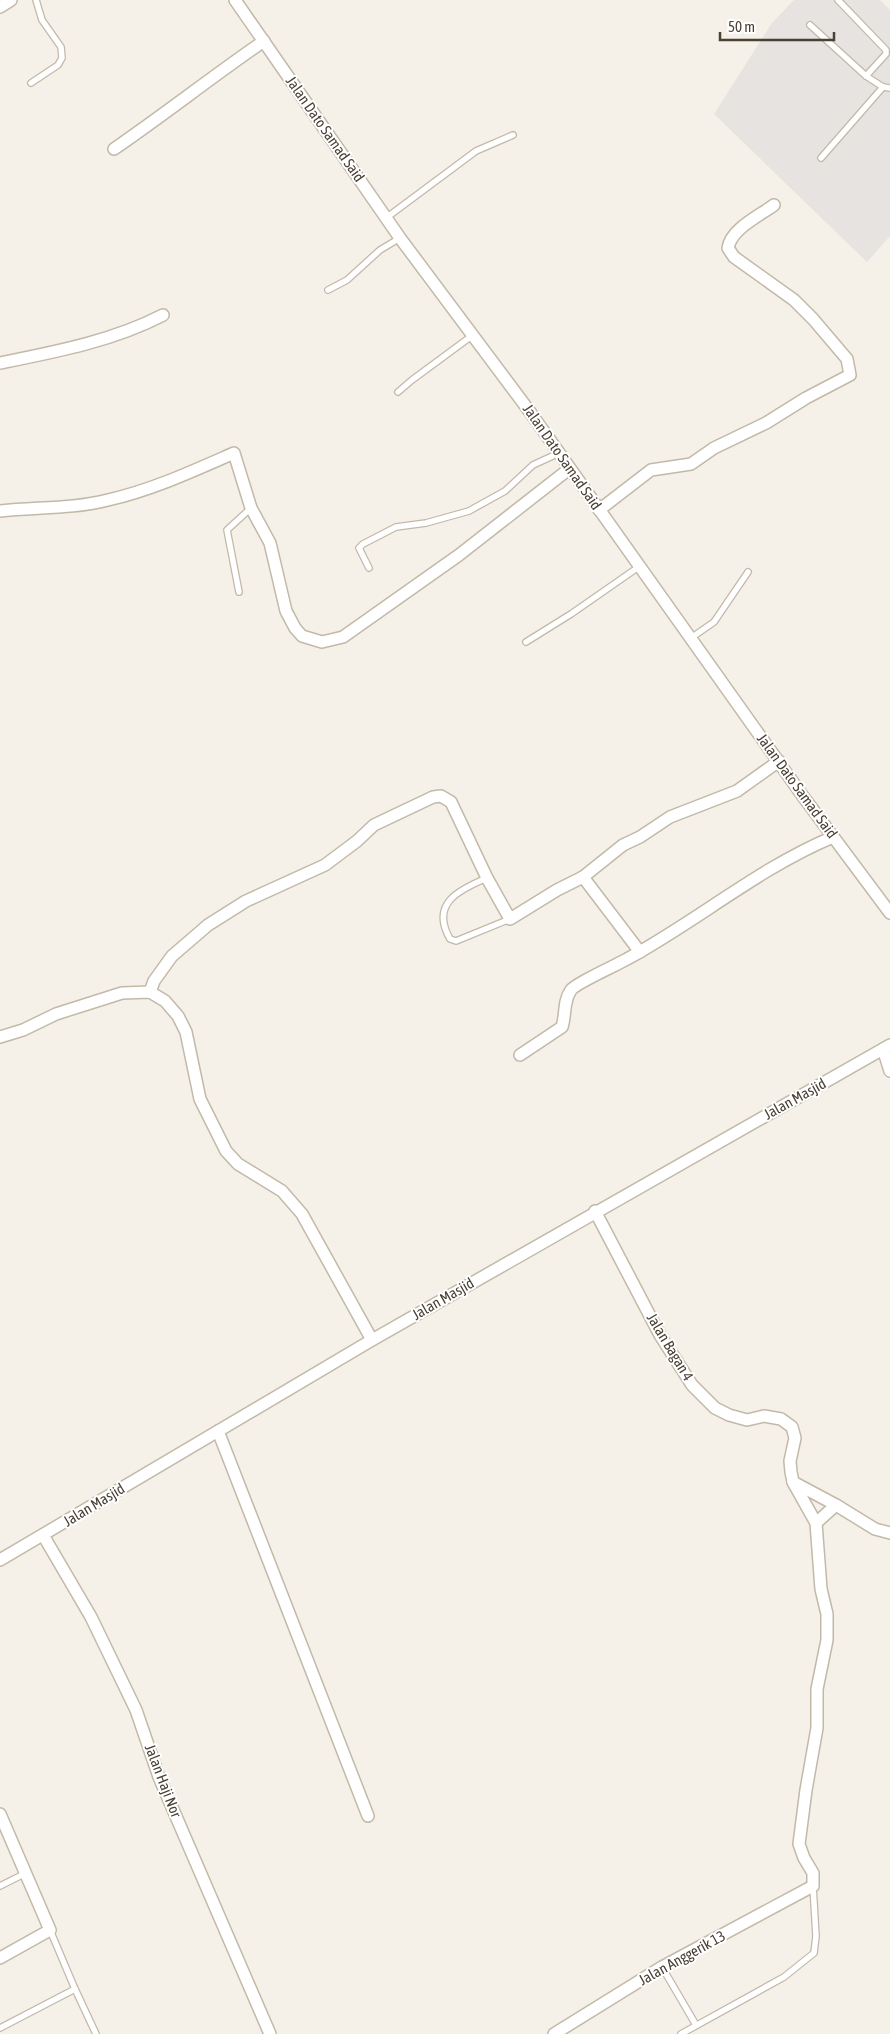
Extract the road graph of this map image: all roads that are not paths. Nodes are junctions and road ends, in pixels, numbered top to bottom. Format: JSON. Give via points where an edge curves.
{"nodes":[{"id":1,"x":10,"y":0,"type":"edge"},
{"id":2,"x":36,"y":0,"type":"edge"},
{"id":3,"x":235,"y":0,"type":"edge"},
{"id":4,"x":838,"y":0,"type":"edge"},
{"id":5,"x":0,"y":7,"type":"edge"},
{"id":6,"x":810,"y":25,"type":"dead end"},
{"id":7,"x":264,"y":41,"type":"junction"},
{"id":8,"x":866,"y":76,"type":"junction"},
{"id":9,"x":31,"y":83,"type":"dead end"},
{"id":10,"x":882,"y":87,"type":"junction"},
{"id":11,"x":890,"y":88,"type":"edge"},
{"id":12,"x":513,"y":135,"type":"dead end"},
{"id":13,"x":114,"y":150,"type":"dead end"},
{"id":14,"x":821,"y":158,"type":"dead end"},
{"id":15,"x":774,"y":205,"type":"dead end"},
{"id":16,"x":386,"y":218,"type":"junction"},
{"id":17,"x":400,"y":238,"type":"junction"},
{"id":18,"x":328,"y":290,"type":"dead end"},
{"id":19,"x":163,"y":315,"type":"dead end"},
{"id":20,"x":473,"y":335,"type":"junction"},
{"id":21,"x":0,"y":363,"type":"edge"},
{"id":22,"x":398,"y":392,"type":"dead end"},
{"id":23,"x":559,"y":453,"type":"junction"},
{"id":24,"x":570,"y":469,"type":"junction"},
{"id":25,"x":251,"y":508,"type":"junction"},
{"id":26,"x":599,"y":510,"type":"junction"},
{"id":27,"x":0,"y":511,"type":"edge"},
{"id":28,"x":640,"y":566,"type":"junction"},
{"id":29,"x":369,"y":568,"type":"dead end"},
{"id":30,"x":748,"y":572,"type":"dead end"},
{"id":31,"x":239,"y":592,"type":"dead end"},
{"id":32,"x":691,"y":638,"type":"junction"},
{"id":33,"x":526,"y":642,"type":"dead end"},
{"id":34,"x":779,"y":761,"type":"junction"},
{"id":35,"x":833,"y":837,"type":"junction"},
{"id":36,"x":583,"y":877,"type":"junction"},
{"id":37,"x":487,"y":878,"type":"junction"},
{"id":38,"x":890,"y":913,"type":"edge"},
{"id":39,"x":510,"y":919,"type":"junction"},
{"id":40,"x":640,"y":952,"type":"junction"},
{"id":41,"x":150,"y":992,"type":"junction"},
{"id":42,"x":0,"y":1036,"type":"edge"},
{"id":43,"x":887,"y":1047,"type":"edge"},
{"id":44,"x":520,"y":1054,"type":"dead end"},
{"id":45,"x":890,"y":1071,"type":"edge"},
{"id":46,"x":595,"y":1211,"type":"junction"},
{"id":47,"x":372,"y":1340,"type":"junction"},
{"id":48,"x":218,"y":1431,"type":"junction"},
{"id":49,"x":794,"y":1482,"type":"junction"},
{"id":50,"x":836,"y":1505,"type":"junction"},
{"id":51,"x":816,"y":1523,"type":"junction"},
{"id":52,"x":890,"y":1533,"type":"edge"},
{"id":53,"x":43,"y":1535,"type":"junction"},
{"id":54,"x":0,"y":1560,"type":"edge"},
{"id":55,"x":0,"y":1814,"type":"edge"},
{"id":56,"x":368,"y":1816,"type":"dead end"},
{"id":57,"x":26,"y":1872,"type":"junction"},
{"id":58,"x":0,"y":1886,"type":"edge"},
{"id":59,"x":814,"y":1886,"type":"junction"},
{"id":60,"x":50,"y":1930,"type":"junction"},
{"id":61,"x":0,"y":1958,"type":"edge"},
{"id":62,"x":662,"y":1967,"type":"junction"},
{"id":63,"x":75,"y":1989,"type":"junction"},
{"id":64,"x":696,"y":2025,"type":"junction"},
{"id":65,"x":0,"y":2028,"type":"edge"},
{"id":66,"x":96,"y":2034,"type":"edge"},
{"id":67,"x":270,"y":2034,"type":"edge"},
{"id":68,"x":554,"y":2034,"type":"edge"},
{"id":69,"x":682,"y":2034,"type":"edge"}],
"edges":[{"from":1,"to":5,"type":"street"},
{"from":2,"to":9,"type":"lane","via":[[42,20],[61,47],[62,58],[58,65]]},
{"from":3,"to":7,"type":"street","name":"Jalan Dato Samad Said"},
{"from":4,"to":8,"type":"lane","via":[[886,50]]},
{"from":6,"to":8,"type":"lane"},
{"from":7,"to":13,"type":"street"},
{"from":7,"to":16,"type":"street","name":"Jalan Dato Samad Said"},
{"from":8,"to":10,"type":"lane"},
{"from":10,"to":11,"type":"lane"},
{"from":10,"to":14,"type":"lane"},
{"from":12,"to":16,"type":"lane","via":[[476,151]]},
{"from":15,"to":26,"type":"street","via":[[737,232],[728,248],[734,257],[794,300],[813,319],[847,359],[850,375],[766,423],[714,448],[691,464],[651,470]]},
{"from":16,"to":17,"type":"street","name":"Jalan Dato Samad Said"},
{"from":17,"to":18,"type":"lane","via":[[380,250],[347,280]]},
{"from":17,"to":20,"type":"street","name":"Jalan Dato Samad Said"},
{"from":19,"to":21,"type":"street","via":[[118,334]]},
{"from":20,"to":22,"type":"lane"},
{"from":20,"to":23,"type":"street","name":"Jalan Dato Samad Said"},
{"from":23,"to":24,"type":"street","name":"Jalan Dato Samad Said"},
{"from":23,"to":29,"type":"lane","via":[[533,465],[505,491],[469,512],[396,527],[363,544],[359,549]]},
{"from":24,"to":25,"type":"street","via":[[459,555],[344,637],[322,642],[302,636],[295,628],[286,611],[270,544]]},
{"from":24,"to":26,"type":"street","name":"Jalan Dato Samad Said"},
{"from":25,"to":27,"type":"street","via":[[234,452],[166,483],[107,500]]},
{"from":25,"to":31,"type":"lane","via":[[227,530]]},
{"from":26,"to":28,"type":"street","name":"Jalan Dato Samad Said"},
{"from":28,"to":32,"type":"street","name":"Jalan Dato Samad Said"},
{"from":28,"to":33,"type":"lane"},
{"from":30,"to":32,"type":"lane","via":[[714,622]]},
{"from":32,"to":34,"type":"street","name":"Jalan Dato Samad Said"},
{"from":34,"to":35,"type":"street","name":"Jalan Dato Samad Said"},
{"from":34,"to":36,"type":"street","via":[[737,791],[670,817],[623,845]]},
{"from":35,"to":38,"type":"street","name":"Jalan Dato Samad Said"},
{"from":35,"to":40,"type":"street","via":[[773,868]]},
{"from":36,"to":39,"type":"street"},
{"from":36,"to":40,"type":"street"},
{"from":37,"to":39,"type":"street"},
{"from":37,"to":39,"type":"lane","via":[[454,895],[442,916],[445,931],[450,939],[456,941]]},
{"from":37,"to":41,"type":"street","via":[[451,802],[441,796],[432,797],[374,825],[325,865],[246,901],[208,925],[172,956]]},
{"from":40,"to":44,"type":"street","via":[[572,989],[565,1002],[562,1027]]},
{"from":41,"to":42,"type":"street","via":[[122,993]]},
{"from":41,"to":47,"type":"street","via":[[165,1001],[186,1032],[200,1099],[226,1150],[238,1164],[282,1191],[302,1214]]},
{"from":43,"to":45,"type":"street"},
{"from":43,"to":46,"type":"street","name":"Jalan Masjid"},
{"from":46,"to":47,"type":"street","name":"Jalan Masjid"},
{"from":46,"to":49,"type":"street","name":"Jalan Bagan 4","via":[[660,1335],[692,1385],[715,1408],[730,1415],[747,1420],[764,1416],[781,1419],[792,1427],[795,1438],[790,1461]]},
{"from":47,"to":48,"type":"street","name":"Jalan Masjid"},
{"from":48,"to":53,"type":"street","name":"Jalan Masjid"},
{"from":48,"to":56,"type":"street"},
{"from":49,"to":50,"type":"street"},
{"from":49,"to":51,"type":"street"},
{"from":50,"to":51,"type":"street"},
{"from":50,"to":52,"type":"street","via":[[875,1529]]},
{"from":51,"to":59,"type":"street","via":[[827,1640],[817,1689],[817,1728],[799,1844],[813,1873]]},
{"from":53,"to":54,"type":"street","name":"Jalan Masjid"},
{"from":53,"to":67,"type":"street","name":"Jalan Haji Nor","via":[[87,1609],[136,1710],[160,1777]]},
{"from":55,"to":57,"type":"street"},
{"from":57,"to":58,"type":"lane"},
{"from":57,"to":60,"type":"street"},
{"from":59,"to":62,"type":"street","name":"Jalan Anggerik 13"},
{"from":59,"to":64,"type":"lane","via":[[814,1953],[784,1977]]},
{"from":60,"to":61,"type":"street"},
{"from":60,"to":63,"type":"lane"},
{"from":62,"to":64,"type":"lane"},
{"from":62,"to":68,"type":"street","name":"Jalan Anggerik 13"},
{"from":63,"to":65,"type":"lane"},
{"from":63,"to":66,"type":"lane"},
{"from":64,"to":69,"type":"lane"}]}
